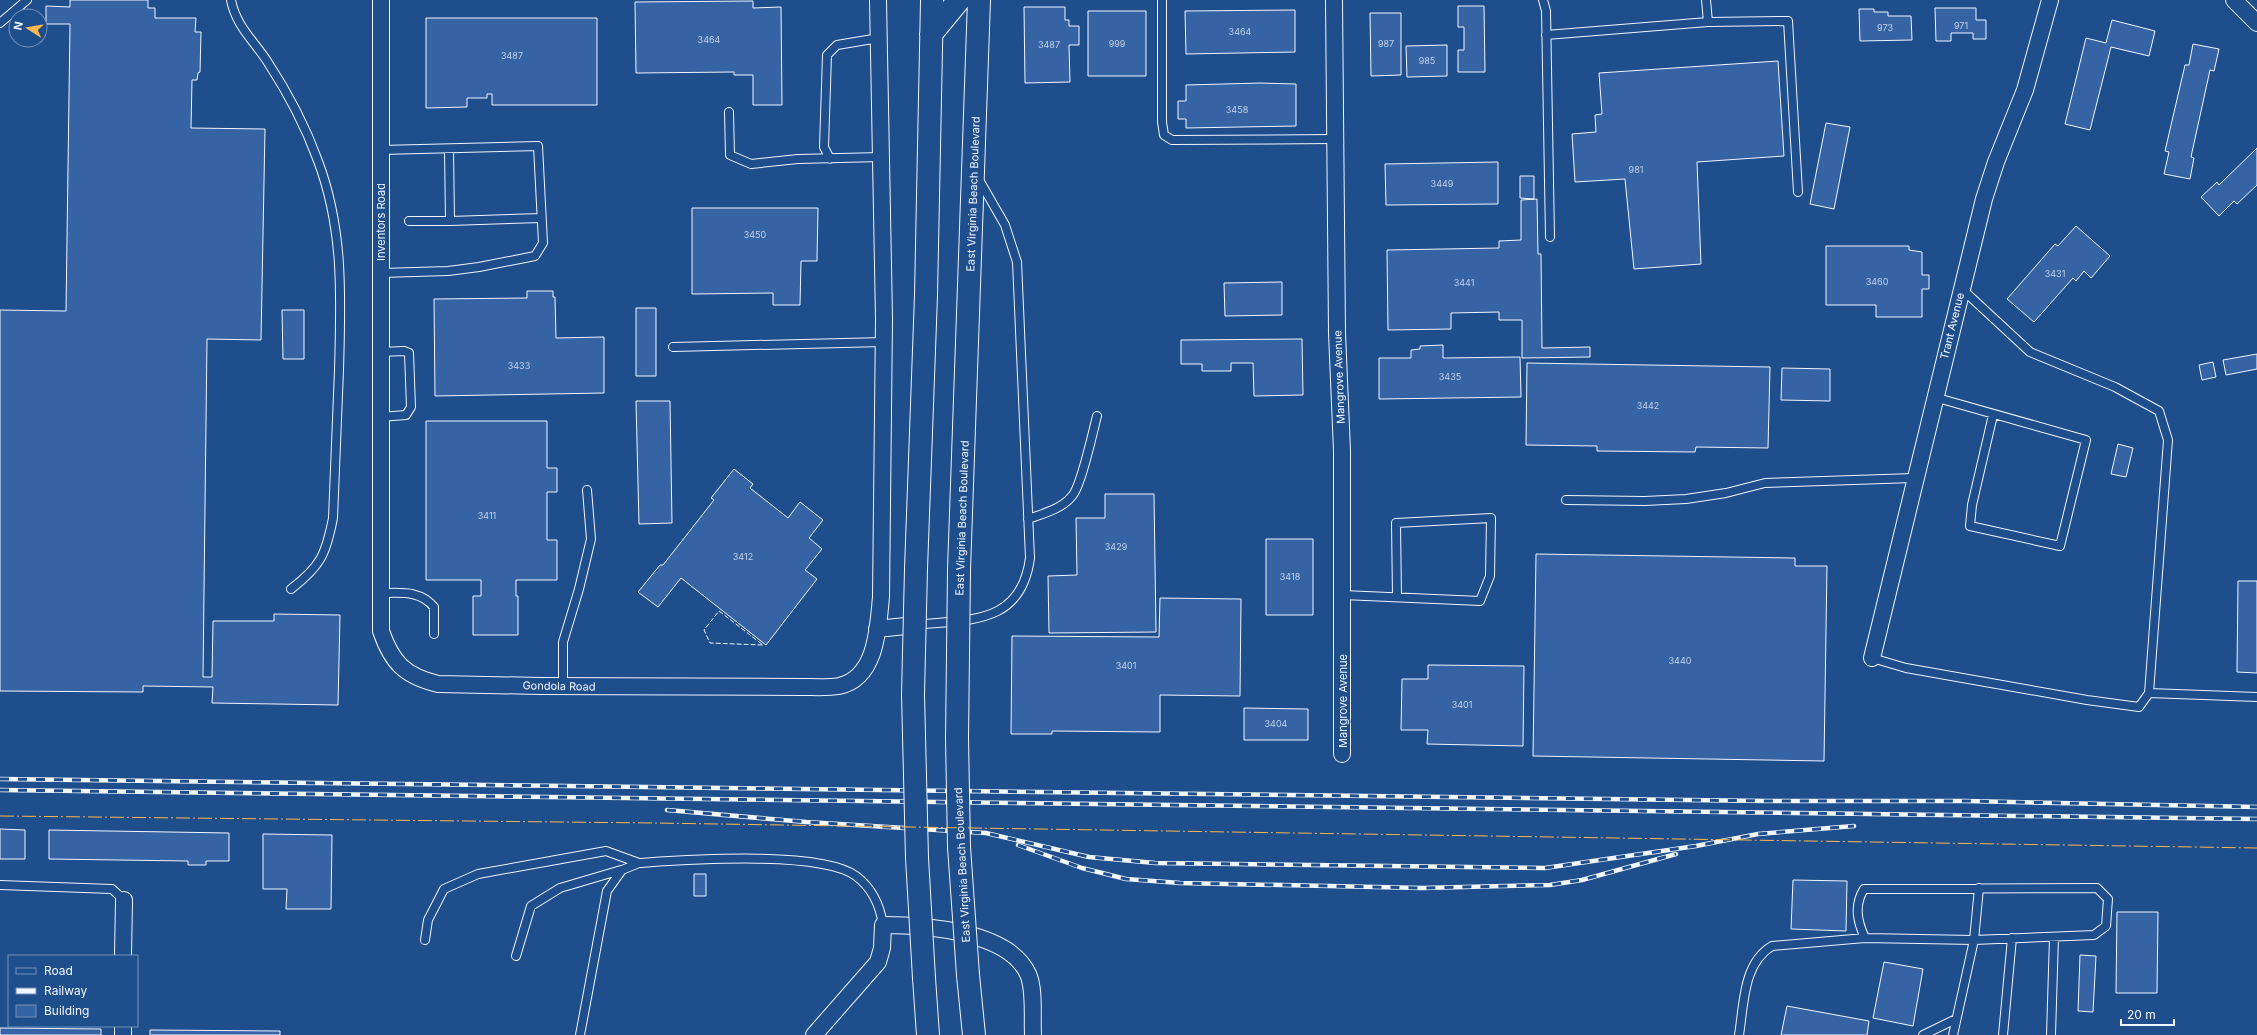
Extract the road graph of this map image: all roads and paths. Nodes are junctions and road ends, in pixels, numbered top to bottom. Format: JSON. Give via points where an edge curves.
{"nodes":[{"id":1,"x":27,"y":0,"type":"edge"},
{"id":2,"x":231,"y":0,"type":"edge"},
{"id":3,"x":381,"y":0,"type":"edge"},
{"id":4,"x":878,"y":0,"type":"edge"},
{"id":5,"x":932,"y":0,"type":"edge"},
{"id":6,"x":958,"y":0,"type":"edge"},
{"id":7,"x":980,"y":0,"type":"edge"},
{"id":8,"x":1162,"y":0,"type":"edge"},
{"id":9,"x":1334,"y":0,"type":"edge"},
{"id":10,"x":1543,"y":0,"type":"edge"},
{"id":11,"x":1706,"y":0,"type":"edge"},
{"id":12,"x":2050,"y":0,"type":"edge"},
{"id":13,"x":2234,"y":0,"type":"edge"},
{"id":14,"x":1708,"y":22,"type":"junction"},
{"id":15,"x":0,"y":23,"type":"edge"},
{"id":16,"x":2257,"y":23,"type":"edge"},
{"id":17,"x":931,"y":34,"type":"junction"},
{"id":18,"x":1546,"y":35,"type":"junction"},
{"id":19,"x":879,"y":38,"type":"junction"},
{"id":20,"x":729,"y":112,"type":"dead end"},
{"id":21,"x":1336,"y":139,"type":"junction"},
{"id":22,"x":449,"y":149,"type":"junction"},
{"id":23,"x":381,"y":150,"type":"junction"},
{"id":24,"x":881,"y":157,"type":"junction"},
{"id":25,"x":830,"y":159,"type":"junction"},
{"id":26,"x":973,"y":171,"type":"junction"},
{"id":27,"x":1798,"y":192,"type":"dead end"},
{"id":28,"x":541,"y":218,"type":"junction"},
{"id":29,"x":409,"y":221,"type":"dead end"},
{"id":30,"x":450,"y":221,"type":"junction"},
{"id":31,"x":1550,"y":237,"type":"dead end"},
{"id":32,"x":381,"y":273,"type":"junction"},
{"id":33,"x":1962,"y":289,"type":"junction"},
{"id":34,"x":884,"y":342,"type":"junction"},
{"id":35,"x":673,"y":347,"type":"dead end"},
{"id":36,"x":381,"y":352,"type":"junction"},
{"id":37,"x":1934,"y":397,"type":"junction"},
{"id":38,"x":1097,"y":416,"type":"dead end"},
{"id":39,"x":1993,"y":416,"type":"junction"},
{"id":40,"x":380,"y":417,"type":"junction"},
{"id":41,"x":380,"y":444,"type":"joint"},
{"id":42,"x":1914,"y":478,"type":"junction"},
{"id":43,"x":587,"y":490,"type":"dead end"},
{"id":44,"x":1566,"y":500,"type":"dead end"},
{"id":45,"x":1028,"y":519,"type":"junction"},
{"id":46,"x":290,"y":589,"type":"dead end"},
{"id":47,"x":381,"y":593,"type":"junction"},
{"id":48,"x":1343,"y":595,"type":"junction"},
{"id":49,"x":1397,"y":597,"type":"junction"},
{"id":50,"x":915,"y":625,"type":"joint"},
{"id":51,"x":877,"y":629,"type":"junction"},
{"id":52,"x":434,"y":634,"type":"dead end"},
{"id":53,"x":1872,"y":658,"type":"joint"},
{"id":54,"x":563,"y":686,"type":"junction"},
{"id":55,"x":2149,"y":693,"type":"junction"},
{"id":56,"x":2257,"y":697,"type":"edge"},
{"id":57,"x":1342,"y":754,"type":"dead end"},
{"id":58,"x":639,"y":863,"type":"junction"},
{"id":59,"x":622,"y":870,"type":"junction"},
{"id":60,"x":0,"y":885,"type":"edge"},
{"id":61,"x":1979,"y":888,"type":"junction"},
{"id":62,"x":124,"y":900,"type":"joint"},
{"id":63,"x":883,"y":925,"type":"junction"},
{"id":64,"x":2054,"y":936,"type":"junction"},
{"id":65,"x":1865,"y":938,"type":"junction"},
{"id":66,"x":2012,"y":938,"type":"junction"},
{"id":67,"x":425,"y":940,"type":"dead end"},
{"id":68,"x":1974,"y":940,"type":"junction"},
{"id":69,"x":123,"y":955,"type":"edge"},
{"id":70,"x":516,"y":956,"type":"dead end"},
{"id":71,"x":1956,"y":1019,"type":"junction"},
{"id":72,"x":580,"y":1035,"type":"edge"},
{"id":73,"x":814,"y":1035,"type":"edge"},
{"id":74,"x":928,"y":1035,"type":"edge"},
{"id":75,"x":974,"y":1035,"type":"edge"},
{"id":76,"x":1033,"y":1035,"type":"edge"},
{"id":77,"x":1739,"y":1035,"type":"edge"},
{"id":78,"x":1923,"y":1035,"type":"edge"},
{"id":79,"x":1953,"y":1035,"type":"edge"},
{"id":80,"x":2003,"y":1035,"type":"edge"},
{"id":81,"x":2051,"y":1035,"type":"edge"}],
"edges":[{"from":1,"to":15,"type":"lane"},
{"from":2,"to":46,"type":"lane","via":[[238,22],[251,42],[263,54],[289,95],[307,132],[331,202],[338,242],[341,324],[333,518],[321,560],[309,575]]},
{"from":3,"to":23,"type":"street","name":"Inventors Road"},
{"from":4,"to":19,"type":"street"},
{"from":5,"to":17,"type":"main road"},
{"from":6,"to":17,"type":"main road"},
{"from":7,"to":26,"type":"main road","name":"East Virginia Beach Boulevard"},
{"from":8,"to":21,"type":"lane","via":[[1164,135],[1172,140]]},
{"from":9,"to":21,"type":"street","name":"Mangrove Avenue"},
{"from":10,"to":18,"type":"lane","via":[[1546,10]]},
{"from":11,"to":14,"type":"lane"},
{"from":12,"to":33,"type":"street","name":"Trant Avenue","via":[[2025,90],[1984,199]]},
{"from":13,"to":16,"type":"street"},
{"from":14,"to":18,"type":"lane"},
{"from":14,"to":27,"type":"lane","via":[[1788,20]]},
{"from":17,"to":74,"type":"main road","bridge":true,"via":[[914,701],[917,858]]},
{"from":18,"to":31,"type":"lane"},
{"from":19,"to":24,"type":"street"},
{"from":19,"to":25,"type":"lane","via":[[837,45],[827,55],[824,147]]},
{"from":20,"to":25,"type":"lane","via":[[730,155],[751,164]]},
{"from":21,"to":48,"type":"street","name":"Mangrove Avenue"},
{"from":22,"to":23,"type":"lane"},
{"from":22,"to":28,"type":"lane","via":[[538,146]]},
{"from":22,"to":30,"type":"lane"},
{"from":23,"to":32,"type":"street","name":"Inventors Road"},
{"from":24,"to":25,"type":"lane"},
{"from":24,"to":34,"type":"street"},
{"from":26,"to":45,"type":"lane","via":[[1005,225],[1017,262]]},
{"from":26,"to":75,"type":"main road","name":"East Virginia Beach Boulevard","bridge":true,"via":[[959,570],[957,738],[959,847]]},
{"from":28,"to":30,"type":"lane"},
{"from":28,"to":32,"type":"lane","via":[[543,243],[535,256],[448,271]]},
{"from":29,"to":30,"type":"lane"},
{"from":32,"to":36,"type":"street","name":"Inventors Road"},
{"from":33,"to":37,"type":"street","name":"Trant Avenue"},
{"from":33,"to":55,"type":"lane","via":[[2030,352],[2115,387],[2159,411],[2168,440]]},
{"from":34,"to":35,"type":"lane"},
{"from":34,"to":51,"type":"street","via":[[881,597]]},
{"from":36,"to":40,"type":"street","name":"Inventors Road"},
{"from":36,"to":40,"type":"lane","via":[[404,350],[409,354],[411,407],[406,415]]},
{"from":37,"to":39,"type":"lane"},
{"from":37,"to":42,"type":"street","name":"Trant Avenue"},
{"from":38,"to":45,"type":"lane","via":[[1078,485],[1072,496],[1055,509]]},
{"from":39,"to":39,"type":"lane","via":[[2086,440],[2060,546],[1970,526],[1972,505]]},
{"from":40,"to":41,"type":"street","name":"Inventors Road"},
{"from":41,"to":47,"type":"street","name":"Gondola Road"},
{"from":42,"to":44,"type":"lane","via":[[1765,483],[1726,493],[1686,499]]},
{"from":42,"to":53,"type":"street","name":"Trant Avenue"},
{"from":43,"to":54,"type":"lane","via":[[591,539],[563,642]]},
{"from":45,"to":50,"type":"lane","via":[[1030,558],[1027,577],[1013,600],[985,618]]},
{"from":47,"to":52,"type":"lane","via":[[412,593],[428,600],[434,607]]},
{"from":47,"to":54,"type":"street","name":"Gondola Road","via":[[381,631],[388,650],[397,664],[417,678],[438,684]]},
{"from":48,"to":49,"type":"lane"},
{"from":48,"to":57,"type":"street","name":"Mangrove Avenue"},
{"from":49,"to":49,"type":"lane","via":[[1480,601],[1490,576],[1491,518],[1396,523]]},
{"from":50,"to":51,"type":"street"},
{"from":51,"to":54,"type":"street","name":"Gondola Road","via":[[871,655],[864,670],[840,686]]},
{"from":53,"to":55,"type":"lane","via":[[1906,668],[2139,707]]},
{"from":55,"to":56,"type":"lane"},
{"from":58,"to":59,"type":"lane"},
{"from":58,"to":63,"type":"lane","via":[[757,860],[815,863],[838,868],[854,875],[865,884],[876,900]]},
{"from":58,"to":67,"type":"lane","via":[[606,852],[478,874],[444,889],[428,920]]},
{"from":59,"to":70,"type":"lane","via":[[560,888],[531,906]]},
{"from":59,"to":72,"type":"lane","via":[[607,892]]},
{"from":60,"to":62,"type":"lane","via":[[112,889]]},
{"from":61,"to":64,"type":"lane","via":[[2097,888],[2108,899],[2106,926],[2094,935]]},
{"from":61,"to":65,"type":"lane","via":[[1864,889],[1857,908],[1859,924]]},
{"from":61,"to":68,"type":"lane"},
{"from":62,"to":69,"type":"street"},
{"from":63,"to":73,"type":"street","via":[[882,948],[878,962]]},
{"from":63,"to":76,"type":"street","via":[[919,925],[950,929],[990,942],[1013,954],[1021,962],[1030,982]]},
{"from":64,"to":66,"type":"lane"},
{"from":64,"to":81,"type":"lane"},
{"from":65,"to":68,"type":"lane"},
{"from":65,"to":77,"type":"lane","via":[[1784,943],[1763,951],[1755,960],[1750,972]]},
{"from":66,"to":68,"type":"lane"},
{"from":66,"to":80,"type":"lane"},
{"from":68,"to":71,"type":"lane"},
{"from":71,"to":78,"type":"lane"},
{"from":71,"to":79,"type":"lane"}]}
